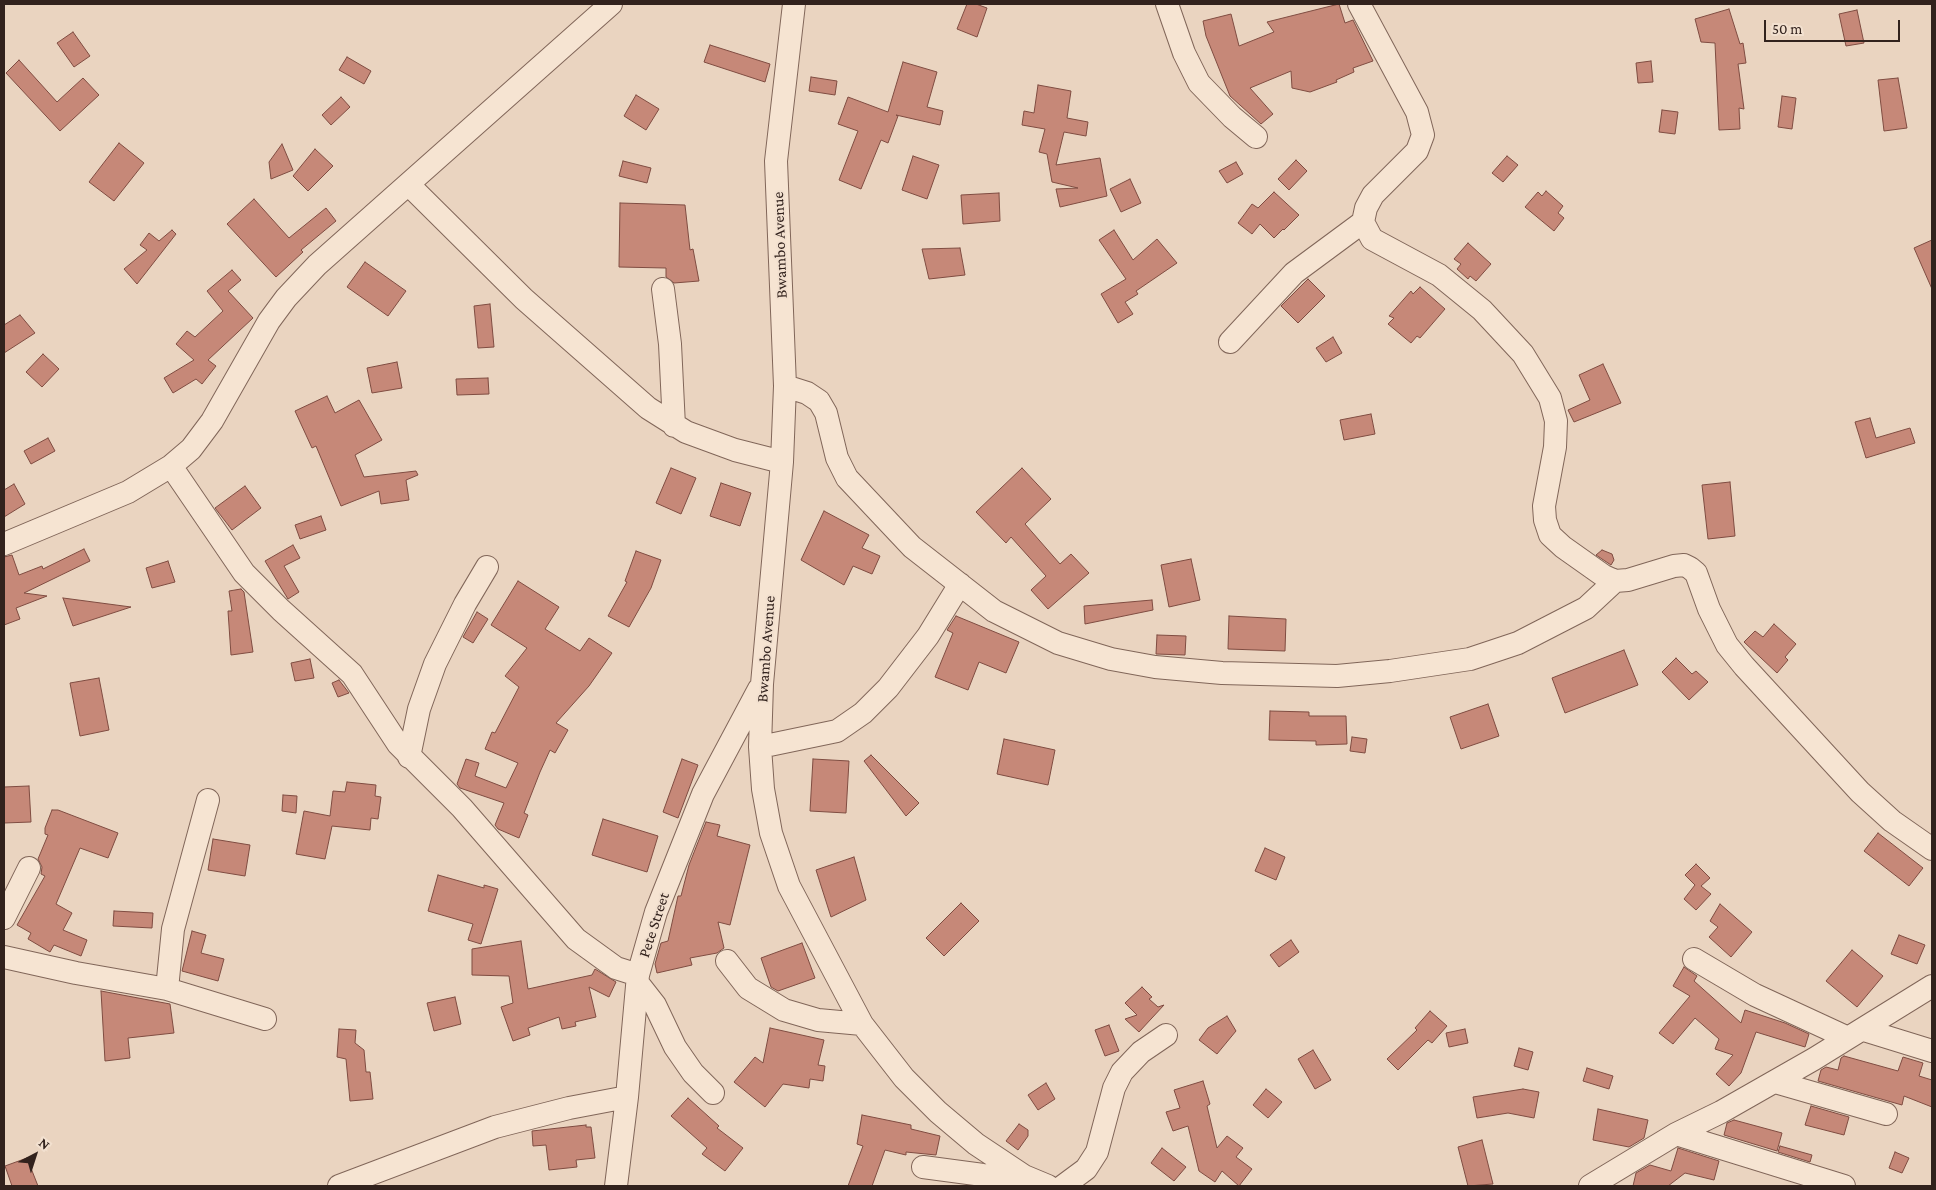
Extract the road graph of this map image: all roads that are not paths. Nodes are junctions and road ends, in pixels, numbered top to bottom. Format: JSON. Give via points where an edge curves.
{"nodes":[{"id":1,"x":611,"y":4,"type":"edge"},
{"id":2,"x":794,"y":4,"type":"edge"},
{"id":3,"x":1167,"y":4,"type":"edge"},
{"id":4,"x":1359,"y":4,"type":"edge"},
{"id":5,"x":1256,"y":137,"type":"dead end"},
{"id":6,"x":408,"y":186,"type":"junction"},
{"id":7,"x":1363,"y":222,"type":"junction"},
{"id":8,"x":663,"y":289,"type":"dead end"},
{"id":9,"x":1230,"y":342,"type":"dead end"},
{"id":10,"x":785,"y":386,"type":"junction"},
{"id":11,"x":674,"y":426,"type":"junction"},
{"id":12,"x":782,"y":462,"type":"junction"},
{"id":13,"x":171,"y":466,"type":"junction"},
{"id":14,"x":4,"y":544,"type":"edge"},
{"id":15,"x":487,"y":567,"type":"dead end"},
{"id":16,"x":1615,"y":581,"type":"junction"},
{"id":17,"x":960,"y":584,"type":"junction"},
{"id":18,"x":762,"y":684,"type":"junction"},
{"id":19,"x":760,"y":747,"type":"junction"},
{"id":20,"x":409,"y":757,"type":"junction"},
{"id":21,"x":208,"y":800,"type":"dead end"},
{"id":22,"x":1932,"y":849,"type":"edge"},
{"id":23,"x":29,"y":868,"type":"dead end"},
{"id":24,"x":4,"y":918,"type":"edge"},
{"id":25,"x":4,"y":956,"type":"edge"},
{"id":26,"x":1694,"y":959,"type":"dead end"},
{"id":27,"x":727,"y":961,"type":"dead end"},
{"id":28,"x":637,"y":978,"type":"junction"},
{"id":29,"x":1932,"y":986,"type":"edge"},
{"id":30,"x":167,"y":989,"type":"junction"},
{"id":31,"x":265,"y":1019,"type":"dead end"},
{"id":32,"x":862,"y":1024,"type":"junction"},
{"id":33,"x":1856,"y":1034,"type":"junction"},
{"id":34,"x":1166,"y":1036,"type":"dead end"},
{"id":35,"x":1932,"y":1051,"type":"edge"},
{"id":36,"x":1775,"y":1082,"type":"junction"},
{"id":37,"x":713,"y":1093,"type":"dead end"},
{"id":38,"x":627,"y":1097,"type":"junction"},
{"id":39,"x":1886,"y":1114,"type":"dead end"},
{"id":40,"x":1676,"y":1134,"type":"junction"},
{"id":41,"x":923,"y":1168,"type":"dead end"},
{"id":42,"x":1024,"y":1176,"type":"junction"},
{"id":43,"x":345,"y":1185,"type":"edge"},
{"id":44,"x":616,"y":1186,"type":"edge"},
{"id":45,"x":1048,"y":1186,"type":"edge"},
{"id":46,"x":1063,"y":1186,"type":"edge"},
{"id":47,"x":1590,"y":1186,"type":"edge"},
{"id":48,"x":1844,"y":1186,"type":"edge"}],
"edges":[{"from":1,"to":6,"type":"street"},
{"from":2,"to":10,"type":"street","name":"Bwambo Avenue","via":[[776,161]]},
{"from":3,"to":5,"type":"street","via":[[1184,53],[1199,83],[1232,118]]},
{"from":4,"to":7,"type":"street","via":[[1417,112],[1423,135],[1417,151],[1373,195]]},
{"from":6,"to":11,"type":"street","via":[[524,299],[603,370]]},
{"from":6,"to":13,"type":"street","via":[[316,265],[286,298],[264,328],[212,421],[191,449]]},
{"from":7,"to":9,"type":"street","via":[[1294,273]]},
{"from":7,"to":16,"type":"street","via":[[1372,239],[1439,275],[1482,310],[1523,354],[1550,398],[1556,421],[1555,447],[1544,506],[1550,535]]},
{"from":8,"to":11,"type":"street","via":[[670,344]]},
{"from":10,"to":12,"type":"street","name":"Bwambo Avenue"},
{"from":10,"to":17,"type":"street","via":[[820,401],[837,458],[847,478],[912,547]]},
{"from":11,"to":12,"type":"street","via":[[735,450]]},
{"from":12,"to":18,"type":"street","name":"Bwambo Avenue"},
{"from":13,"to":14,"type":"street","via":[[128,492]]},
{"from":13,"to":20,"type":"street","via":[[244,573],[352,674]]},
{"from":15,"to":20,"type":"street","via":[[435,664],[419,709]]},
{"from":16,"to":17,"type":"street","via":[[1586,608],[1496,651],[1470,659],[1408,669],[1338,676],[1190,671],[1111,659],[1058,643],[1029,629],[994,611]]},
{"from":16,"to":22,"type":"street","via":[[1674,566],[1690,568],[1696,573],[1727,645],[1744,666],[1860,792],[1892,821]]},
{"from":17,"to":19,"type":"street","via":[[928,636],[888,688],[863,713],[837,731]]},
{"from":18,"to":19,"type":"street","name":"Bwambo Avenue"},
{"from":18,"to":28,"type":"street","name":"Pete Street","via":[[703,794],[656,912]]},
{"from":19,"to":32,"type":"street","name":"Bwambo Avenue","via":[[763,789],[780,864]]},
{"from":20,"to":28,"type":"street","via":[[462,808],[576,939],[616,968]]},
{"from":21,"to":30,"type":"street","via":[[172,929]]},
{"from":23,"to":24,"type":"street"},
{"from":25,"to":30,"type":"street"},
{"from":26,"to":33,"type":"street","via":[[1755,995]]},
{"from":27,"to":32,"type":"street","via":[[748,988],[784,1010],[818,1020]]},
{"from":28,"to":37,"type":"street","via":[[655,1004],[675,1047],[693,1073]]},
{"from":28,"to":38,"type":"street","name":"Pete Street"},
{"from":29,"to":33,"type":"street"},
{"from":30,"to":31,"type":"street"},
{"from":32,"to":42,"type":"street","name":"Bwambo Avenue","via":[[904,1078],[938,1112],[976,1144]]},
{"from":33,"to":35,"type":"street"},
{"from":33,"to":36,"type":"street"},
{"from":34,"to":46,"type":"street","via":[[1141,1052],[1122,1072],[1114,1088],[1097,1152],[1086,1169]]},
{"from":36,"to":39,"type":"street"},
{"from":36,"to":40,"type":"street"},
{"from":38,"to":43,"type":"street","via":[[495,1127]]},
{"from":38,"to":44,"type":"street","name":"Pete Street"},
{"from":40,"to":47,"type":"street"},
{"from":40,"to":48,"type":"street"},
{"from":41,"to":42,"type":"street"},
{"from":42,"to":45,"type":"street","name":"Bwambo Avenue"}]}
